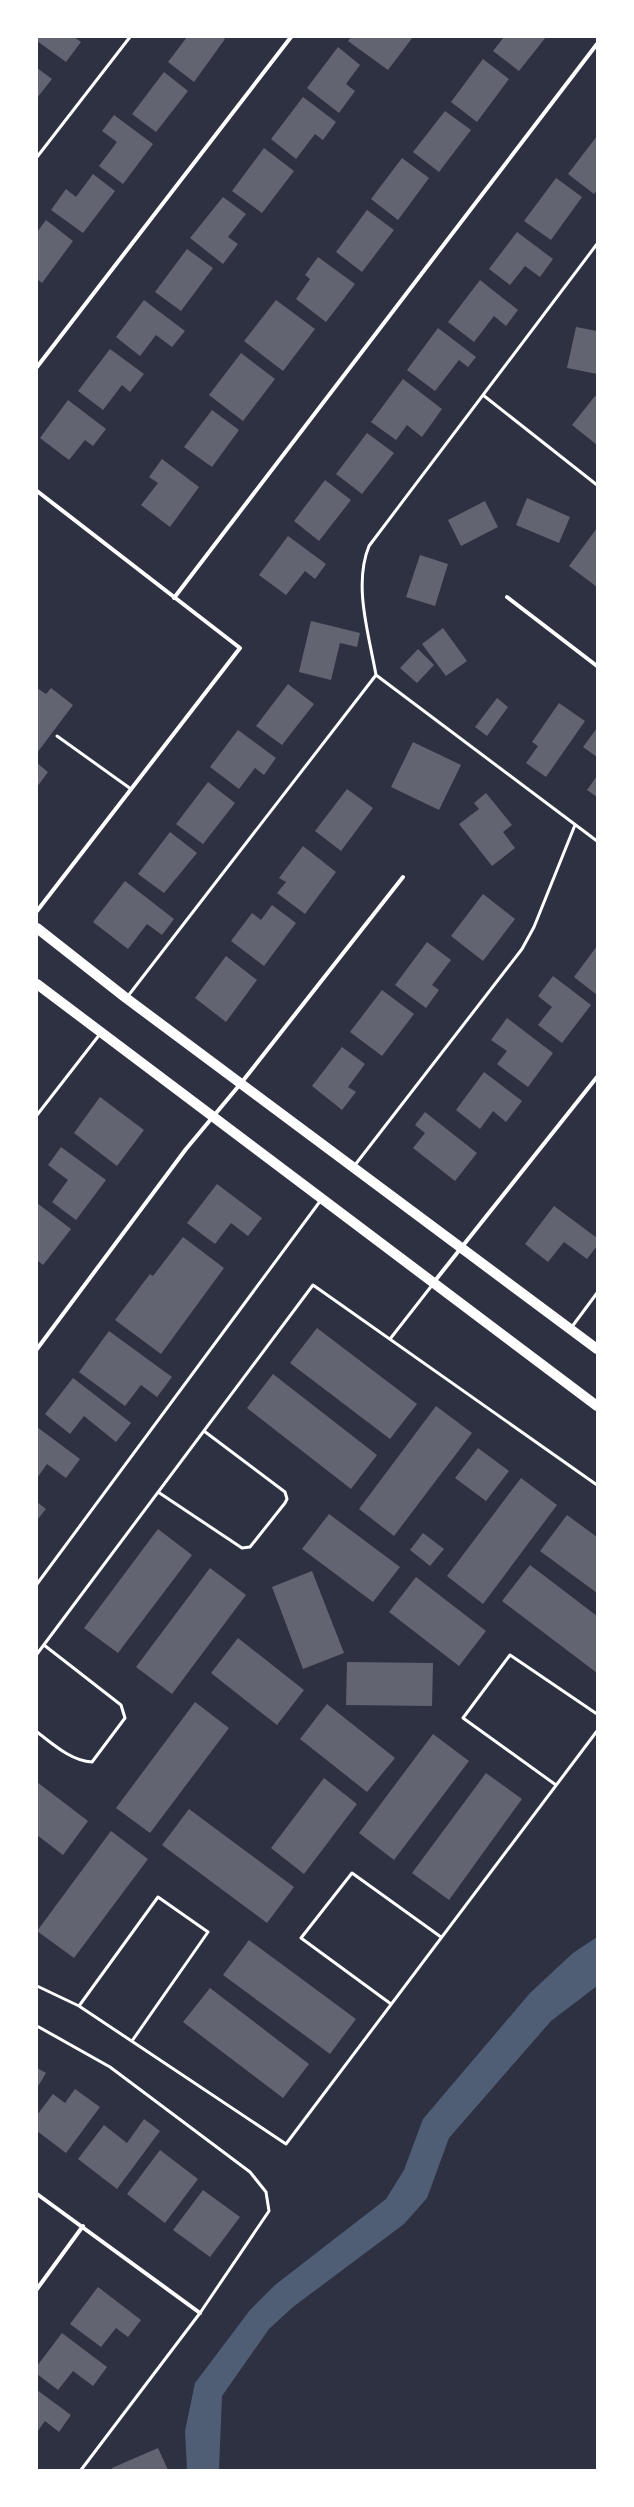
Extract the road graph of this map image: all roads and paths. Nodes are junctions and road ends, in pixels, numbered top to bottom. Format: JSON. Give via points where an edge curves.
{"nodes":[{"id":1,"x":130,"y":37,"type":"edge"},
{"id":2,"x":291,"y":37,"type":"edge"},
{"id":3,"x":597,"y":44,"type":"edge"},
{"id":4,"x":37,"y":157,"type":"edge"},
{"id":5,"x":597,"y":244,"type":"edge"},
{"id":6,"x":37,"y":367,"type":"edge"},
{"id":7,"x":482,"y":395,"type":"junction"},
{"id":8,"x":597,"y":485,"type":"edge"},
{"id":9,"x":37,"y":491,"type":"edge"},
{"id":10,"x":507,"y":597,"type":"dead end"},
{"id":11,"x":174,"y":598,"type":"junction"},
{"id":12,"x":597,"y":666,"type":"edge"},
{"id":13,"x":376,"y":675,"type":"junction"},
{"id":14,"x":57,"y":736,"type":"dead end"},
{"id":15,"x":131,"y":789,"type":"junction"},
{"id":16,"x":576,"y":825,"type":"junction"},
{"id":17,"x":597,"y":841,"type":"edge"},
{"id":18,"x":403,"y":878,"type":"dead end"},
{"id":19,"x":37,"y":911,"type":"edge"},
{"id":20,"x":37,"y":928,"type":"edge"},
{"id":21,"x":37,"y":984,"type":"edge"},
{"id":22,"x":126,"y":998,"type":"junction"},
{"id":23,"x":101,"y":1032,"type":"junction"},
{"id":24,"x":597,"y":1077,"type":"edge"},
{"id":25,"x":242,"y":1082,"type":"junction"},
{"id":26,"x":37,"y":1115,"type":"edge"},
{"id":27,"x":213,"y":1116,"type":"junction"},
{"id":28,"x":353,"y":1168,"type":"junction"},
{"id":29,"x":322,"y":1199,"type":"junction"},
{"id":30,"x":461,"y":1248,"type":"junction"},
{"id":31,"x":433,"y":1284,"type":"junction"},
{"id":32,"x":597,"y":1294,"type":"edge"},
{"id":33,"x":570,"y":1329,"type":"junction"},
{"id":34,"x":390,"y":1339,"type":"junction"},
{"id":35,"x":37,"y":1349,"type":"edge"},
{"id":36,"x":597,"y":1349,"type":"edge"},
{"id":37,"x":597,"y":1406,"type":"edge"},
{"id":38,"x":204,"y":1431,"type":"junction"},
{"id":39,"x":597,"y":1485,"type":"edge"},
{"id":40,"x":158,"y":1492,"type":"junction"},
{"id":41,"x":37,"y":1584,"type":"edge"},
{"id":42,"x":44,"y":1645,"type":"junction"},
{"id":43,"x":37,"y":1654,"type":"edge"},
{"id":44,"x":597,"y":1714,"type":"edge"},
{"id":45,"x":597,"y":1731,"type":"edge"},
{"id":46,"x":37,"y":1732,"type":"edge"},
{"id":47,"x":556,"y":1786,"type":"junction"},
{"id":48,"x":441,"y":1938,"type":"junction"},
{"id":49,"x":37,"y":1986,"type":"edge"},
{"id":50,"x":391,"y":2004,"type":"junction"},
{"id":51,"x":79,"y":2006,"type":"junction"},
{"id":52,"x":37,"y":2026,"type":"edge"},
{"id":53,"x":132,"y":2041,"type":"junction"},
{"id":54,"x":37,"y":2194,"type":"edge"},
{"id":55,"x":83,"y":2226,"type":"junction"},
{"id":56,"x":37,"y":2289,"type":"edge"},
{"id":57,"x":200,"y":2313,"type":"junction"},
{"id":58,"x":80,"y":2470,"type":"edge"}],
"edges":[{"from":1,"to":4,"type":"lane"},
{"from":2,"to":6,"type":"street"},
{"from":3,"to":11,"type":"street"},
{"from":5,"to":7,"type":"lane"},
{"from":7,"to":8,"type":"lane"},
{"from":7,"to":13,"type":"lane","via":[[369,546],[365,555],[362,577]]},
{"from":9,"to":11,"type":"street"},
{"from":10,"to":12,"type":"street"},
{"from":11,"to":15,"type":"street","via":[[240,648]]},
{"from":13,"to":16,"type":"lane"},
{"from":13,"to":22,"type":"lane"},
{"from":14,"to":15,"type":"lane"},
{"from":15,"to":19,"type":"street"},
{"from":16,"to":17,"type":"lane"},
{"from":16,"to":28,"type":"lane","via":[[534,927],[522,949]]},
{"from":18,"to":25,"type":"street"},
{"from":20,"to":22,"type":"main road"},
{"from":21,"to":23,"type":"main road"},
{"from":22,"to":25,"type":"main road"},
{"from":23,"to":26,"type":"lane"},
{"from":23,"to":27,"type":"main road"},
{"from":24,"to":30,"type":"street"},
{"from":25,"to":27,"type":"street"},
{"from":25,"to":28,"type":"main road"},
{"from":27,"to":29,"type":"main road"},
{"from":27,"to":35,"type":"street"},
{"from":28,"to":30,"type":"main road"},
{"from":29,"to":31,"type":"main road"},
{"from":29,"to":41,"type":"lane"},
{"from":30,"to":31,"type":"street"},
{"from":30,"to":33,"type":"main road"},
{"from":31,"to":34,"type":"lane"},
{"from":31,"to":37,"type":"main road"},
{"from":32,"to":33,"type":"lane"},
{"from":33,"to":36,"type":"main road"},
{"from":34,"to":38,"type":"lane","via":[[313,1285]]},
{"from":34,"to":39,"type":"lane"},
{"from":38,"to":40,"type":"lane"},
{"from":38,"to":40,"type":"lane","via":[[285,1492],[285,1503],[250,1547],[242,1548]]},
{"from":40,"to":42,"type":"lane"},
{"from":42,"to":43,"type":"lane"},
{"from":42,"to":46,"type":"lane","via":[[121,1705],[125,1718],[92,1762],[82,1762]]},
{"from":44,"to":47,"type":"lane","via":[[510,1655],[463,1718]]},
{"from":45,"to":47,"type":"lane"},
{"from":47,"to":48,"type":"lane"},
{"from":48,"to":50,"type":"lane"},
{"from":48,"to":50,"type":"lane","via":[[352,1874],[301,1938]]},
{"from":49,"to":51,"type":"lane"},
{"from":50,"to":53,"type":"lane","via":[[286,2144]]},
{"from":51,"to":53,"type":"lane"},
{"from":51,"to":53,"type":"lane","via":[[158,1897],[208,1932]]},
{"from":52,"to":57,"type":"lane","via":[[110,2067],[250,2172],[266,2192],[269,2211]]},
{"from":54,"to":55,"type":"street"},
{"from":55,"to":56,"type":"street"},
{"from":55,"to":57,"type":"street"},
{"from":57,"to":58,"type":"lane"}]}
